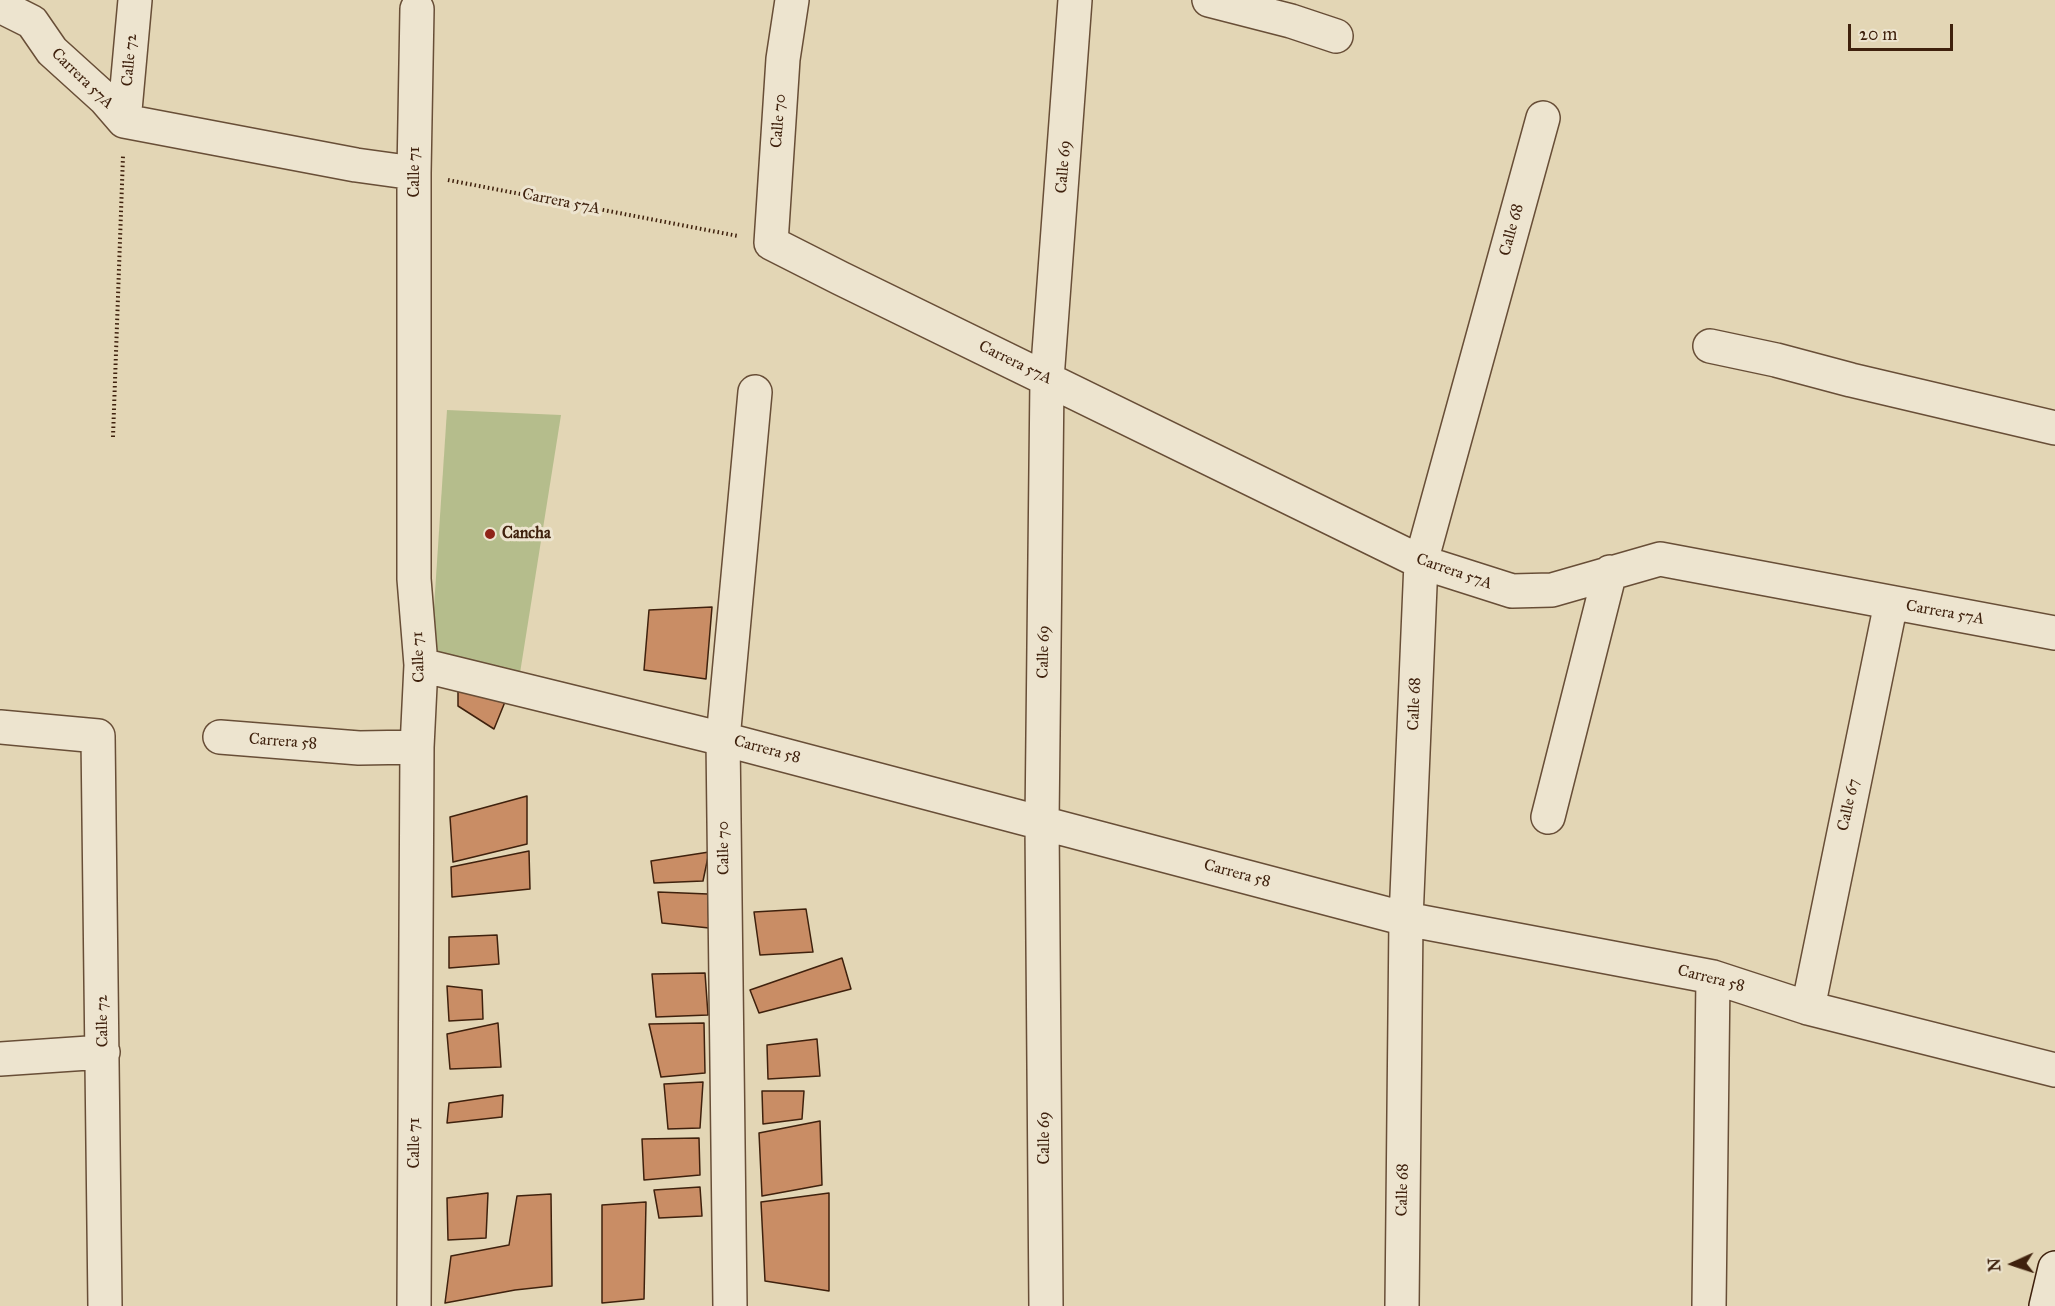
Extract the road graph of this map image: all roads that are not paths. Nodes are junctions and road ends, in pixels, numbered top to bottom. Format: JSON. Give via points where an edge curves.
{"nodes":[{"id":1,"x":135,"y":0,"type":"edge"},
{"id":2,"x":792,"y":0,"type":"edge"},
{"id":3,"x":1076,"y":0,"type":"edge"},
{"id":4,"x":1209,"y":0,"type":"edge"},
{"id":5,"x":0,"y":6,"type":"edge"},
{"id":6,"x":417,"y":9,"type":"dead end"},
{"id":7,"x":1336,"y":36,"type":"dead end"},
{"id":8,"x":1543,"y":118,"type":"dead end"},
{"id":9,"x":124,"y":121,"type":"junction"},
{"id":10,"x":414,"y":173,"type":"junction"},
{"id":11,"x":771,"y":243,"type":"joint"},
{"id":12,"x":1710,"y":346,"type":"dead end"},
{"id":13,"x":1047,"y":379,"type":"junction"},
{"id":14,"x":755,"y":392,"type":"dead end"},
{"id":15,"x":2055,"y":428,"type":"edge"},
{"id":16,"x":1420,"y":562,"type":"junction"},
{"id":17,"x":1610,"y":572,"type":"junction"},
{"id":18,"x":1891,"y":603,"type":"junction"},
{"id":19,"x":2055,"y":633,"type":"edge"},
{"id":20,"x":421,"y":665,"type":"junction"},
{"id":21,"x":0,"y":727,"type":"edge"},
{"id":22,"x":220,"y":737,"type":"dead end"},
{"id":23,"x":723,"y":739,"type":"junction"},
{"id":24,"x":417,"y":747,"type":"junction"},
{"id":25,"x":1548,"y":817,"type":"dead end"},
{"id":26,"x":1042,"y":823,"type":"junction"},
{"id":27,"x":1406,"y":918,"type":"junction"},
{"id":28,"x":1713,"y":977,"type":"junction"},
{"id":29,"x":1808,"y":1008,"type":"junction"},
{"id":30,"x":103,"y":1052,"type":"junction"},
{"id":31,"x":0,"y":1059,"type":"edge"},
{"id":32,"x":2055,"y":1070,"type":"edge"},
{"id":33,"x":2055,"y":1268,"type":"edge"},
{"id":34,"x":105,"y":1306,"type":"edge"},
{"id":35,"x":414,"y":1306,"type":"edge"},
{"id":36,"x":730,"y":1306,"type":"edge"},
{"id":37,"x":1046,"y":1306,"type":"edge"},
{"id":38,"x":1402,"y":1306,"type":"edge"},
{"id":39,"x":1709,"y":1306,"type":"edge"},
{"id":40,"x":2046,"y":1306,"type":"edge"}],
"edges":[{"from":1,"to":9,"type":"street","name":"Calle 72"},
{"from":2,"to":11,"type":"street","name":"Calle 70","via":[[783,59]]},
{"from":3,"to":13,"type":"street","name":"Calle 69"},
{"from":4,"to":7,"type":"street"},
{"from":5,"to":9,"type":"street","name":"Carrera 57A","via":[[32,22],[52,51]]},
{"from":6,"to":10,"type":"street","name":"Calle 71"},
{"from":8,"to":16,"type":"street","name":"Calle 68"},
{"from":9,"to":10,"type":"street","name":"Carrera 57A"},
{"from":10,"to":20,"type":"street","name":"Calle 71","via":[[414,579]]},
{"from":11,"to":13,"type":"street","name":"Carrera 57A"},
{"from":12,"to":15,"type":"street"},
{"from":13,"to":16,"type":"street","name":"Carrera 57A"},
{"from":13,"to":26,"type":"street","name":"Calle 69"},
{"from":14,"to":23,"type":"street","name":"Calle 70"},
{"from":16,"to":17,"type":"street","name":"Carrera 57A","via":[[1512,591],[1552,590]]},
{"from":16,"to":27,"type":"street","name":"Calle 68"},
{"from":17,"to":18,"type":"street","name":"Carrera 57A","via":[[1660,559]]},
{"from":17,"to":25,"type":"street"},
{"from":18,"to":19,"type":"street","name":"Carrera 57A"},
{"from":18,"to":29,"type":"street","name":"Calle 67"},
{"from":20,"to":23,"type":"street","name":"Carrera 58"},
{"from":20,"to":24,"type":"street","name":"Calle 71"},
{"from":21,"to":30,"type":"street","name":"Calle 72","via":[[98,736]]},
{"from":22,"to":24,"type":"street","name":"Carrera 58","via":[[359,748]]},
{"from":23,"to":26,"type":"street","name":"Carrera 58"},
{"from":23,"to":36,"type":"street","name":"Calle 70"},
{"from":24,"to":35,"type":"street","name":"Calle 71"},
{"from":26,"to":27,"type":"street","name":"Carrera 58"},
{"from":26,"to":37,"type":"street","name":"Calle 69"},
{"from":27,"to":28,"type":"street","name":"Carrera 58"},
{"from":27,"to":38,"type":"street","name":"Calle 68"},
{"from":28,"to":29,"type":"street","name":"Carrera 58"},
{"from":28,"to":39,"type":"street"},
{"from":29,"to":32,"type":"street","name":"Carrera 58"},
{"from":30,"to":31,"type":"street"},
{"from":30,"to":34,"type":"street","name":"Calle 72"},
{"from":33,"to":40,"type":"street"}]}
